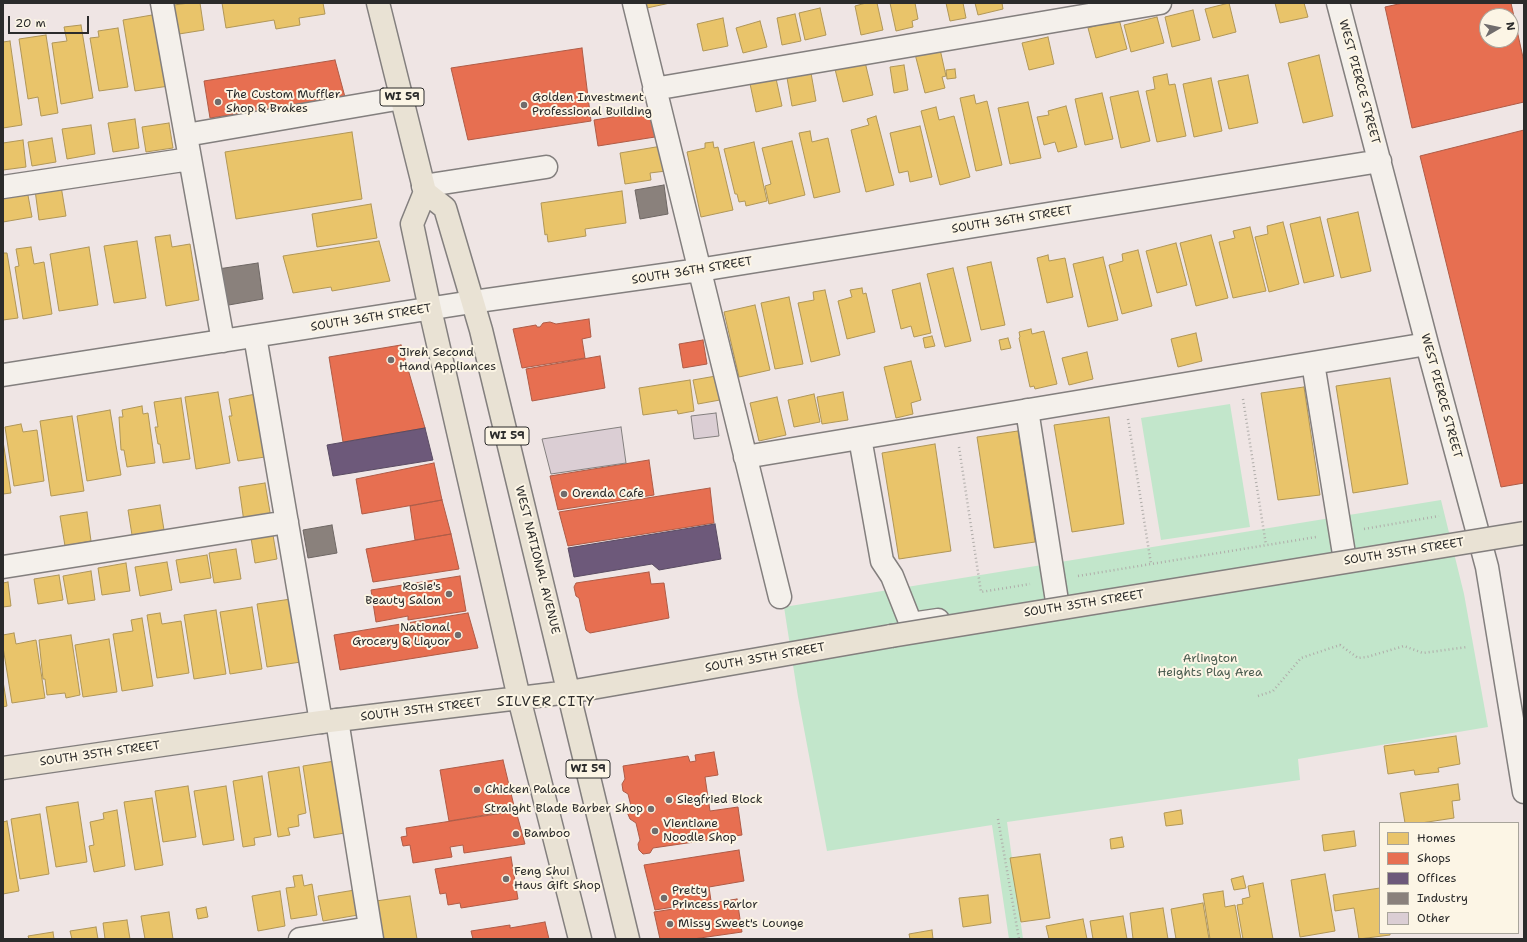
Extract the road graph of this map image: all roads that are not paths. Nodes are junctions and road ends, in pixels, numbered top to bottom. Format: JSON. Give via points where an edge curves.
{"nodes":[{"id":1,"x":162,"y":3,"type":"edge"},
{"id":2,"x":378,"y":3,"type":"edge"},
{"id":3,"x":634,"y":3,"type":"edge"},
{"id":4,"x":1160,"y":3,"type":"edge"},
{"id":5,"x":1338,"y":3,"type":"edge"},
{"id":6,"x":654,"y":89,"type":"junction"},
{"id":7,"x":402,"y":98,"type":"junction"},
{"id":8,"x":186,"y":135,"type":"junction"},
{"id":9,"x":190,"y":158,"type":"junction"},
{"id":10,"x":1380,"y":162,"type":"junction"},
{"id":11,"x":546,"y":167,"type":"dead end"},
{"id":12,"x":3,"y":187,"type":"edge"},
{"id":13,"x":424,"y":189,"type":"junction"},
{"id":14,"x":699,"y":270,"type":"junction"},
{"id":15,"x":472,"y":302,"type":"junction"},
{"id":16,"x":430,"y":309,"type":"junction"},
{"id":17,"x":255,"y":336,"type":"junction"},
{"id":18,"x":223,"y":341,"type":"junction"},
{"id":19,"x":1427,"y":344,"type":"junction"},
{"id":20,"x":1313,"y":363,"type":"junction"},
{"id":21,"x":3,"y":375,"type":"edge"},
{"id":22,"x":1027,"y":410,"type":"junction"},
{"id":23,"x":860,"y":438,"type":"junction"},
{"id":24,"x":745,"y":457,"type":"junction"},
{"id":25,"x":287,"y":522,"type":"junction"},
{"id":26,"x":1524,"y":526,"type":"edge"},
{"id":27,"x":1478,"y":533,"type":"junction"},
{"id":28,"x":1524,"y":533,"type":"edge"},
{"id":29,"x":1344,"y":554,"type":"junction"},
{"id":30,"x":3,"y":567,"type":"edge"},
{"id":31,"x":1055,"y":590,"type":"junction"},
{"id":32,"x":780,"y":598,"type":"dead end"},
{"id":33,"x":569,"y":692,"type":"junction"},
{"id":34,"x":519,"y":698,"type":"junction"},
{"id":35,"x":329,"y":721,"type":"junction"},
{"id":36,"x":3,"y":768,"type":"edge"},
{"id":37,"x":1524,"y":792,"type":"edge"},
{"id":38,"x":371,"y":934,"type":"edge"},
{"id":39,"x":300,"y":939,"type":"edge"},
{"id":40,"x":580,"y":939,"type":"edge"},
{"id":41,"x":628,"y":939,"type":"edge"}],
"edges":[{"from":1,"to":8,"type":"street"},
{"from":2,"to":7,"type":"main road","number":"WI 59"},
{"from":3,"to":6,"type":"street"},
{"from":4,"to":6,"type":"street"},
{"from":5,"to":10,"type":"street","name":"WEST PIERCE STREET"},
{"from":6,"to":14,"type":"street"},
{"from":7,"to":8,"type":"street"},
{"from":7,"to":13,"type":"main road","number":"WI 59"},
{"from":8,"to":9,"type":"street"},
{"from":9,"to":12,"type":"street"},
{"from":9,"to":18,"type":"street"},
{"from":10,"to":14,"type":"street","name":"SOUTH 36TH STREET"},
{"from":10,"to":19,"type":"street","name":"WEST PIERCE STREET"},
{"from":11,"to":13,"type":"street"},
{"from":13,"to":15,"type":"main road","name":"WEST NATIONAL AVENUE","number":"WI 59","via":[[445,208]]},
{"from":13,"to":16,"type":"main road","via":[[412,224]]},
{"from":14,"to":15,"type":"street","name":"SOUTH 36TH STREET"},
{"from":14,"to":24,"type":"street"},
{"from":15,"to":16,"type":"street","name":"SOUTH 36TH STREET"},
{"from":15,"to":33,"type":"main road","name":"WEST NATIONAL AVENUE","number":"WI 59"},
{"from":16,"to":17,"type":"street","name":"SOUTH 36TH STREET"},
{"from":16,"to":34,"type":"main road"},
{"from":17,"to":18,"type":"street","name":"SOUTH 36TH STREET"},
{"from":17,"to":25,"type":"street"},
{"from":18,"to":21,"type":"street","name":"SOUTH 36TH STREET"},
{"from":19,"to":20,"type":"street"},
{"from":19,"to":27,"type":"street","name":"WEST PIERCE STREET"},
{"from":20,"to":22,"type":"street"},
{"from":20,"to":29,"type":"street"},
{"from":22,"to":23,"type":"street"},
{"from":22,"to":31,"type":"street"},
{"from":23,"to":24,"type":"street"},
{"from":23,"to":31,"type":"street","via":[[882,561],[892,576],[911,624]]},
{"from":24,"to":32,"type":"street"},
{"from":25,"to":30,"type":"street"},
{"from":25,"to":35,"type":"street"},
{"from":26,"to":27,"type":"street"},
{"from":27,"to":29,"type":"street"},
{"from":27,"to":37,"type":"street","name":"WEST PIERCE STREET","via":[[1487,567]]},
{"from":28,"to":33,"type":"main road","name":"SOUTH 35TH STREET","bridge":true,"via":[[891,636]]},
{"from":29,"to":31,"type":"street"},
{"from":33,"to":34,"type":"main road","name":"SOUTH 35TH STREET"},
{"from":33,"to":41,"type":"main road","name":"WEST NATIONAL AVENUE","number":"WI 59"},
{"from":34,"to":35,"type":"main road","name":"SOUTH 35TH STREET"},
{"from":34,"to":40,"type":"main road"},
{"from":35,"to":36,"type":"main road","name":"SOUTH 35TH STREET"},
{"from":35,"to":38,"type":"street"},
{"from":38,"to":39,"type":"street"}]}
